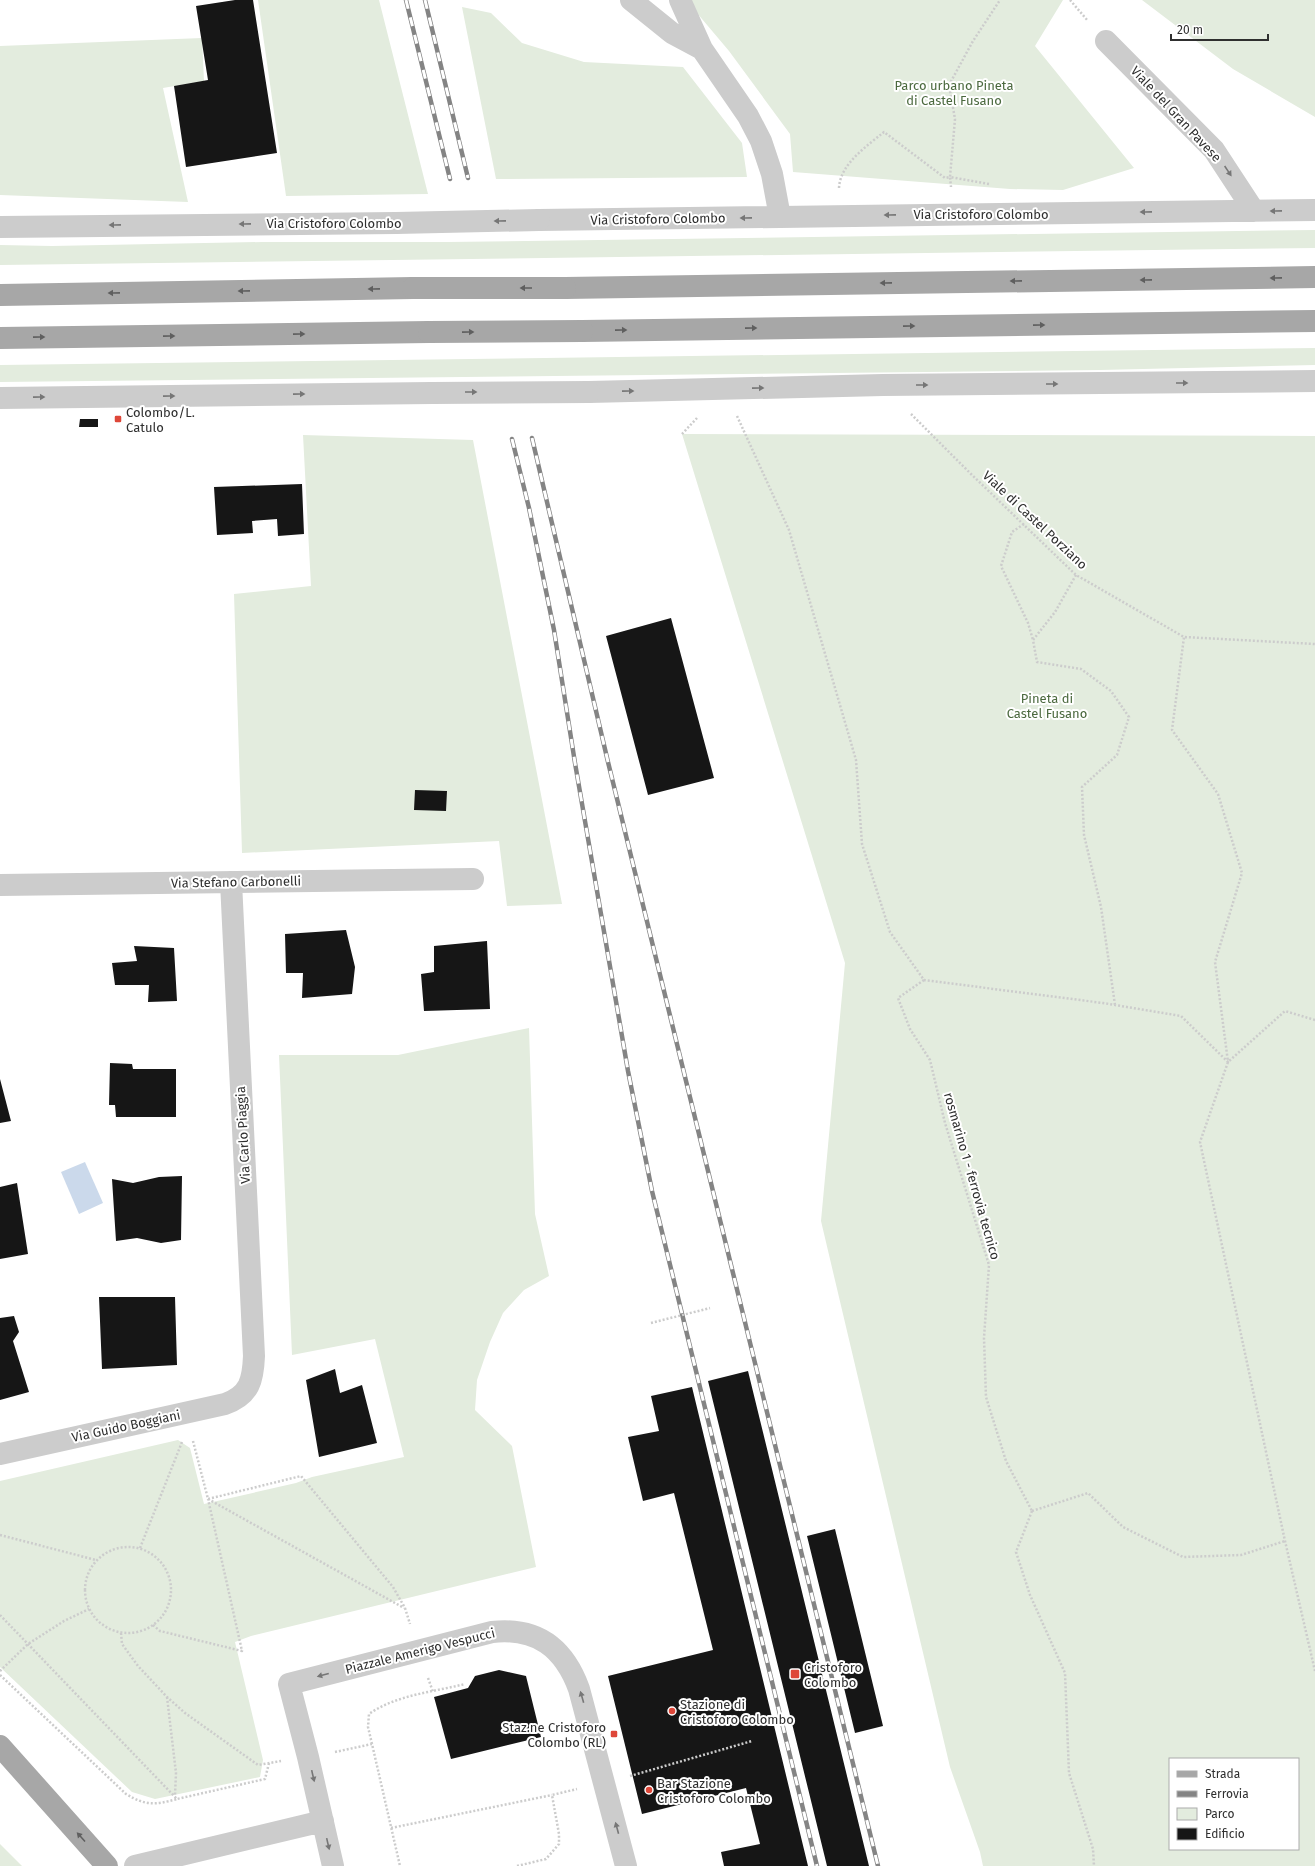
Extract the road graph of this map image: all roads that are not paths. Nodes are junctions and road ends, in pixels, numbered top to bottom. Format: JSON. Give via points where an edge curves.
{"nodes":[{"id":1,"x":631,"y":0,"type":"edge"},
{"id":2,"x":680,"y":0,"type":"edge"},
{"id":3,"x":1106,"y":41,"type":"dead end"},
{"id":4,"x":702,"y":49,"type":"junction"},
{"id":5,"x":1315,"y":210,"type":"edge"},
{"id":6,"x":1254,"y":211,"type":"junction"},
{"id":7,"x":780,"y":217,"type":"junction"},
{"id":8,"x":0,"y":227,"type":"edge"},
{"id":9,"x":1315,"y":277,"type":"edge"},
{"id":10,"x":0,"y":295,"type":"edge"},
{"id":11,"x":1315,"y":321,"type":"edge"},
{"id":12,"x":0,"y":338,"type":"edge"},
{"id":13,"x":1315,"y":381,"type":"edge"},
{"id":14,"x":0,"y":398,"type":"edge"},
{"id":15,"x":473,"y":879,"type":"dead end"},
{"id":16,"x":231,"y":882,"type":"junction"},
{"id":17,"x":0,"y":885,"type":"edge"},
{"id":18,"x":248,"y":1389,"type":"joint"},
{"id":19,"x":0,"y":1454,"type":"edge"},
{"id":20,"x":0,"y":1746,"type":"edge"},
{"id":21,"x":0,"y":1761,"type":"edge"},
{"id":22,"x":20,"y":1769,"type":"junction"},
{"id":23,"x":323,"y":1821,"type":"junction"},
{"id":24,"x":107,"y":1866,"type":"edge"},
{"id":25,"x":135,"y":1866,"type":"edge"},
{"id":26,"x":333,"y":1866,"type":"edge"},
{"id":27,"x":626,"y":1866,"type":"edge"}],
"edges":[{"from":1,"to":4,"type":"street","via":[[672,33]]},
{"from":2,"to":4,"type":"street"},
{"from":3,"to":6,"type":"street","name":"Viale del Gran Pavese","one_way":true,"via":[[1214,150]]},
{"from":4,"to":7,"type":"street","via":[[748,116],[761,141],[772,174]]},
{"from":5,"to":6,"type":"street","name":"Via Cristoforo Colombo","one_way":true},
{"from":6,"to":7,"type":"street","name":"Via Cristoforo Colombo","one_way":true},
{"from":7,"to":8,"type":"street","name":"Via Cristoforo Colombo","one_way":true,"bridge":true,"via":[[396,224]]},
{"from":9,"to":10,"type":"main road","one_way":true,"bridge":true},
{"from":12,"to":11,"type":"main road","one_way":true,"bridge":true},
{"from":14,"to":13,"type":"street","one_way":true,"bridge":true},
{"from":15,"to":16,"type":"street","name":"Via Stefano Carbonelli"},
{"from":16,"to":17,"type":"street","name":"Via Stefano Carbonelli"},
{"from":16,"to":18,"type":"street","name":"Via Carlo Piaggia","via":[[254,1356]]},
{"from":18,"to":19,"type":"street","name":"Via Guido Boggiani","via":[[240,1397],[225,1404]]},
{"from":20,"to":22,"type":"main road"},
{"from":21,"to":22,"type":"street"},
{"from":24,"to":22,"type":"main road","one_way":true},
{"from":23,"to":25,"type":"street"},
{"from":23,"to":26,"type":"street","name":"Piazzale Amerigo Vespucci","one_way":true},
{"from":27,"to":23,"type":"street","name":"Piazzale Amerigo Vespucci","one_way":true,"via":[[575,1678],[568,1664],[546,1642],[524,1633],[505,1630],[289,1684]]}]}
